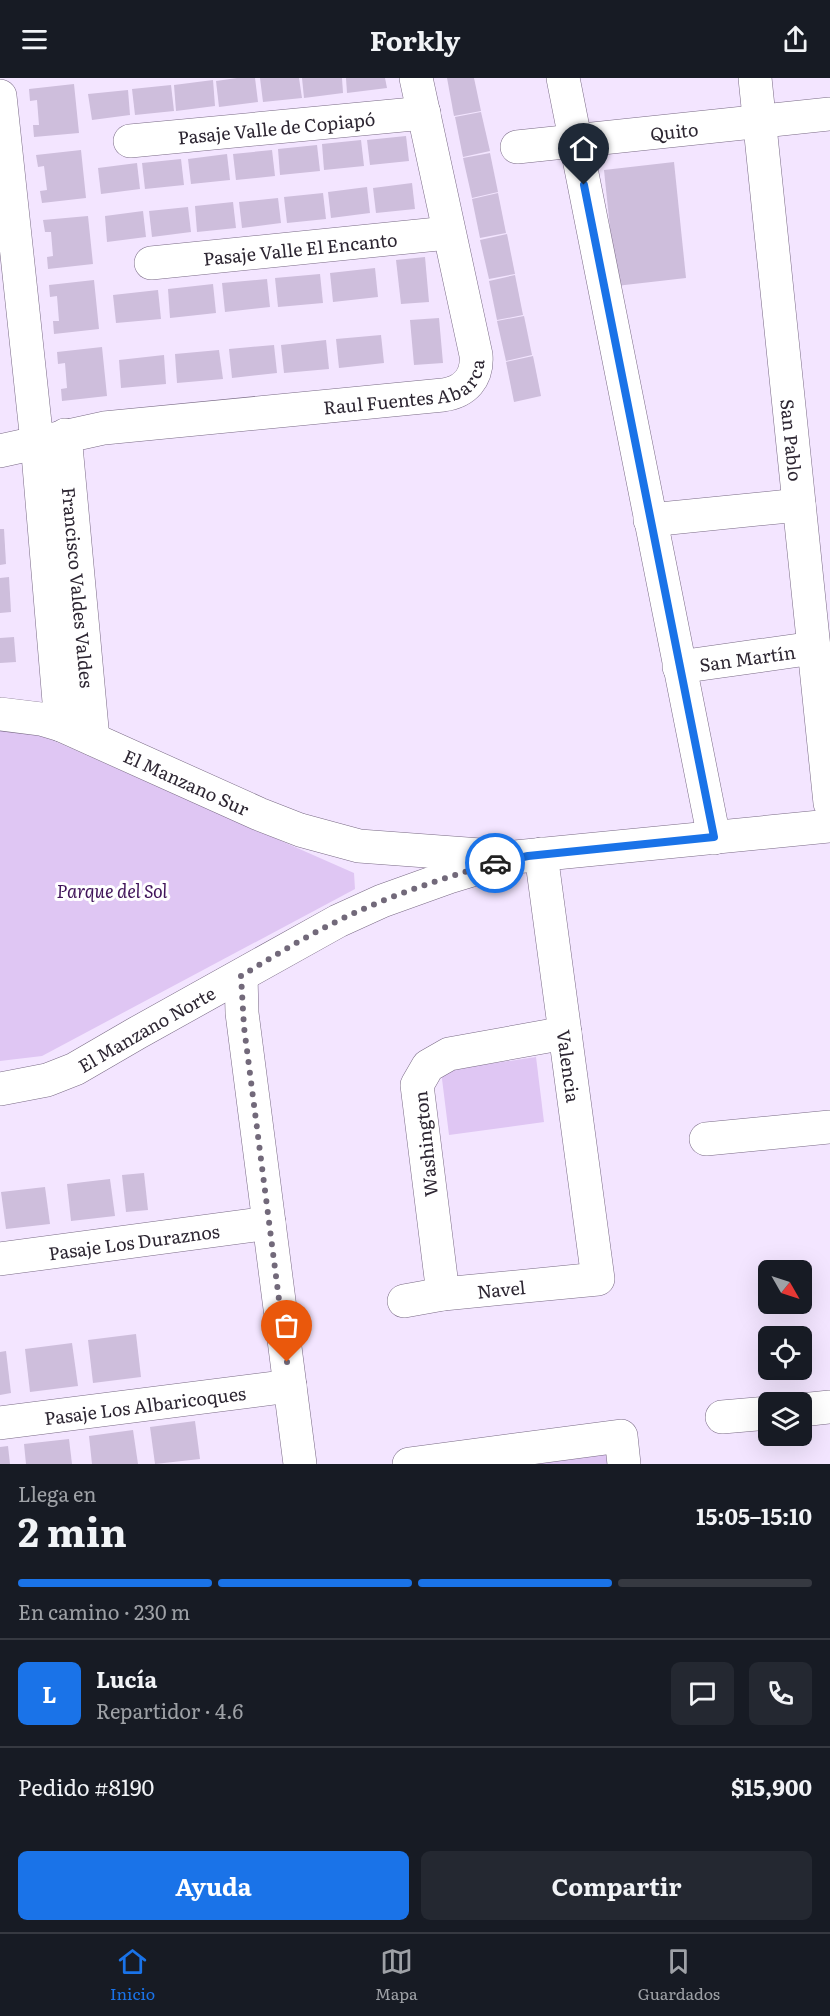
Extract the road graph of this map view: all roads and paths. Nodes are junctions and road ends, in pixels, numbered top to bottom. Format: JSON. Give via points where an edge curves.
{"nodes":[{"id":1,"x":416,"y":78,"type":"edge"},
{"id":2,"x":563,"y":78,"type":"edge"},
{"id":3,"x":755,"y":78,"type":"edge"},
{"id":4,"x":0,"y":96,"type":"edge"},
{"id":5,"x":424,"y":113,"type":"junction"},
{"id":6,"x":830,"y":114,"type":"edge"},
{"id":7,"x":760,"y":122,"type":"junction"},
{"id":8,"x":130,"y":141,"type":"dead end"},
{"id":9,"x":576,"y":141,"type":"junction"},
{"id":10,"x":517,"y":147,"type":"dead end"},
{"id":11,"x":7,"y":225,"type":"edge"},
{"id":12,"x":448,"y":233,"type":"junction"},
{"id":13,"x":151,"y":263,"type":"dead end"},
{"id":14,"x":51,"y":439,"type":"junction"},
{"id":15,"x":0,"y":451,"type":"edge"},
{"id":16,"x":799,"y":505,"type":"junction"},
{"id":17,"x":650,"y":520,"type":"junction"},
{"id":18,"x":814,"y":648,"type":"junction"},
{"id":19,"x":679,"y":667,"type":"junction"},
{"id":20,"x":0,"y":714,"type":"edge"},
{"id":21,"x":61,"y":725,"type":"junction"},
{"id":22,"x":93,"y":739,"type":"junction"},
{"id":23,"x":830,"y":803,"type":"edge"},
{"id":24,"x":830,"y":826,"type":"edge"},
{"id":25,"x":714,"y":837,"type":"junction"},
{"id":26,"x":372,"y":848,"type":"junction"},
{"id":27,"x":528,"y":856,"type":"junction"},
{"id":28,"x":382,"y":901,"type":"junction"},
{"id":29,"x":241,"y":976,"type":"junction"},
{"id":30,"x":565,"y":1033,"type":"junction"},
{"id":31,"x":0,"y":1089,"type":"edge"},
{"id":32,"x":830,"y":1127,"type":"edge"},
{"id":33,"x":706,"y":1139,"type":"dead end"},
{"id":34,"x":269,"y":1223,"type":"junction"},
{"id":35,"x":0,"y":1259,"type":"edge"},
{"id":36,"x":598,"y":1279,"type":"joint"},
{"id":37,"x":443,"y":1294,"type":"junction"},
{"id":38,"x":404,"y":1301,"type":"dead end"},
{"id":39,"x":290,"y":1386,"type":"junction"},
{"id":40,"x":830,"y":1407,"type":"edge"},
{"id":41,"x":812,"y":1409,"type":"edge"},
{"id":42,"x":758,"y":1414,"type":"edge"},
{"id":43,"x":722,"y":1417,"type":"dead end"},
{"id":44,"x":0,"y":1424,"type":"edge"},
{"id":45,"x":623,"y":1450,"type":"edge"},
{"id":46,"x":468,"y":1460,"type":"edge"},
{"id":47,"x":300,"y":1464,"type":"edge"},
{"id":48,"x":409,"y":1464,"type":"edge"}],
"edges":[{"from":1,"to":5,"type":"street","name":"Raul Fuentes Abarca"},
{"from":2,"to":9,"type":"street"},
{"from":3,"to":7,"type":"street","name":"San Pablo"},
{"from":4,"to":11,"type":"street"},
{"from":5,"to":8,"type":"street","name":"Pasaje Valle de Copiapó"},
{"from":5,"to":12,"type":"street","name":"Raul Fuentes Abarca"},
{"from":6,"to":7,"type":"street","name":"Quito"},
{"from":7,"to":9,"type":"street","name":"Quito"},
{"from":7,"to":16,"type":"street","name":"San Pablo"},
{"from":9,"to":10,"type":"street","name":"Quito"},
{"from":9,"to":17,"type":"street"},
{"from":11,"to":14,"type":"street"},
{"from":12,"to":13,"type":"street","name":"Pasaje Valle El Encanto"},
{"from":12,"to":14,"type":"street","name":"Raul Fuentes Abarca","via":[[477,364],[470,381],[455,393],[120,426]]},
{"from":14,"to":15,"type":"street","name":"Raul Fuentes Abarca"},
{"from":14,"to":21,"type":"street","name":"Francisco Valdes Valdes"},
{"from":14,"to":22,"type":"street","name":"Francisco Valdes Valdes"},
{"from":16,"to":17,"type":"street"},
{"from":16,"to":18,"type":"street","name":"San Pablo"},
{"from":17,"to":19,"type":"street"},
{"from":18,"to":19,"type":"street","name":"San Martín"},
{"from":18,"to":23,"type":"street","name":"San Pablo"},
{"from":19,"to":25,"type":"street"},
{"from":20,"to":21,"type":"street","name":"El Manzano Sur"},
{"from":21,"to":22,"type":"street","name":"El Manzano Sur"},
{"from":22,"to":26,"type":"street","name":"El Manzano Sur","via":[[258,814],[311,833]]},
{"from":24,"to":25,"type":"street"},
{"from":25,"to":27,"type":"street"},
{"from":26,"to":27,"type":"street","name":"El Manzano Sur"},
{"from":26,"to":28,"type":"street","via":[[381,870]]},
{"from":27,"to":28,"type":"street","name":"El Manzano Norte"},
{"from":27,"to":30,"type":"street","name":"Valencia"},
{"from":28,"to":29,"type":"street","name":"El Manzano Norte","via":[[306,938]]},
{"from":29,"to":31,"type":"street","name":"El Manzano Norte","via":[[75,1069]]},
{"from":29,"to":34,"type":"street"},
{"from":30,"to":36,"type":"street","name":"Valencia"},
{"from":30,"to":37,"type":"street","name":"Washington","via":[[449,1054],[428,1066],[417,1085]]},
{"from":32,"to":33,"type":"street"},
{"from":34,"to":35,"type":"street","name":"Pasaje Los Duraznos"},
{"from":34,"to":39,"type":"street"},
{"from":36,"to":37,"type":"street","name":"Navel"},
{"from":37,"to":38,"type":"street","name":"Navel"},
{"from":39,"to":44,"type":"street","name":"Pasaje Los Albaricoques"},
{"from":39,"to":47,"type":"street"},
{"from":40,"to":41,"type":"street"},
{"from":42,"to":43,"type":"street"},
{"from":45,"to":46,"type":"street"},
{"from":46,"to":48,"type":"street"}]}
